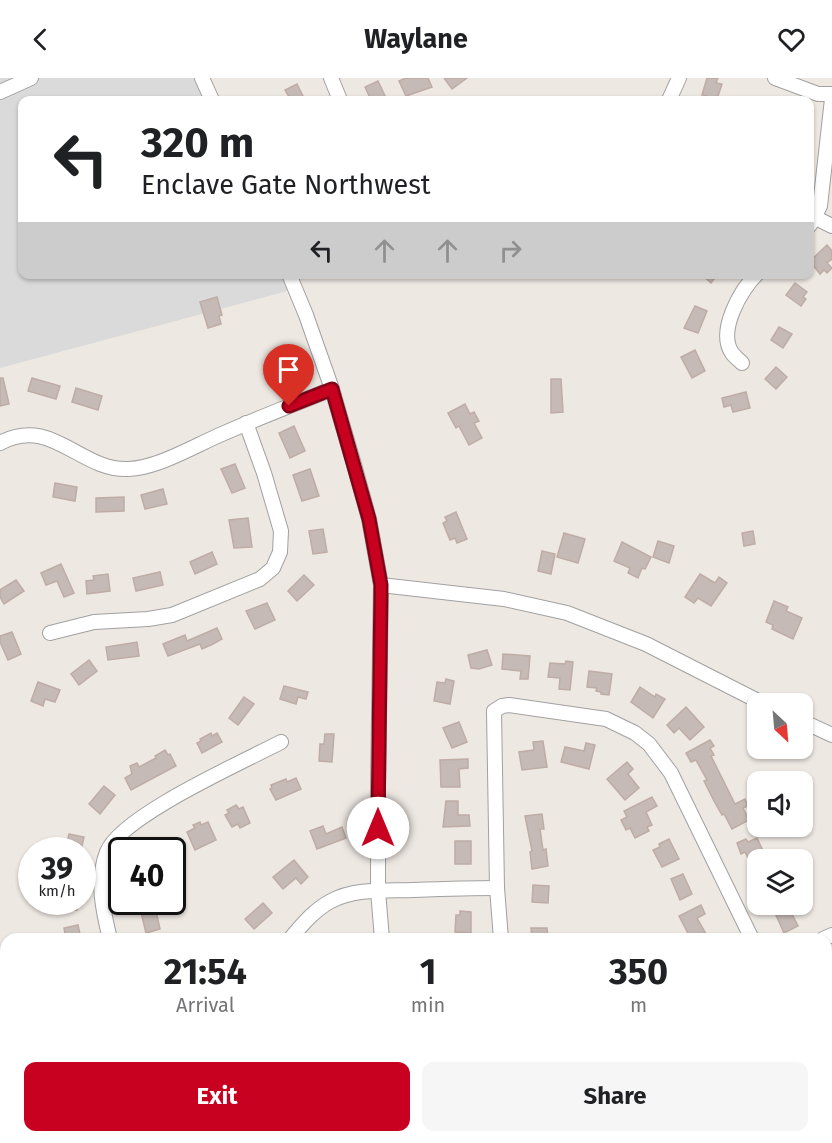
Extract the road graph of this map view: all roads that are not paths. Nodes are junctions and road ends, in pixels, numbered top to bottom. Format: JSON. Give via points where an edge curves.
{"nodes":[{"id":1,"x":32,"y":78,"type":"edge"},
{"id":2,"x":202,"y":78,"type":"edge"},
{"id":3,"x":331,"y":78,"type":"edge"},
{"id":4,"x":679,"y":78,"type":"edge"},
{"id":5,"x":775,"y":78,"type":"edge"},
{"id":6,"x":0,"y":92,"type":"edge"},
{"id":7,"x":832,"y":94,"type":"edge"},
{"id":8,"x":210,"y":96,"type":"edge"},
{"id":9,"x":338,"y":96,"type":"edge"},
{"id":10,"x":671,"y":96,"type":"edge"},
{"id":11,"x":832,"y":99,"type":"edge"},
{"id":12,"x":814,"y":217,"type":"edge"},
{"id":13,"x":814,"y":222,"type":"edge"},
{"id":14,"x":832,"y":226,"type":"edge"},
{"id":15,"x":291,"y":279,"type":"edge"},
{"id":16,"x":752,"y":279,"type":"edge"},
{"id":17,"x":742,"y":363,"type":"dead end"},
{"id":18,"x":332,"y":389,"type":"junction"},
{"id":19,"x":246,"y":423,"type":"junction"},
{"id":20,"x":0,"y":443,"type":"edge"},
{"id":21,"x":381,"y":585,"type":"junction"},
{"id":22,"x":50,"y":633,"type":"dead end"},
{"id":23,"x":747,"y":695,"type":"edge"},
{"id":24,"x":813,"y":727,"type":"edge"},
{"id":25,"x":832,"y":735,"type":"edge"},
{"id":26,"x":281,"y":742,"type":"dead end"},
{"id":27,"x":497,"y":888,"type":"junction"},
{"id":28,"x":378,"y":891,"type":"junction"},
{"id":29,"x":109,"y":933,"type":"edge"},
{"id":30,"x":295,"y":933,"type":"edge"},
{"id":31,"x":382,"y":933,"type":"edge"},
{"id":32,"x":501,"y":933,"type":"edge"},
{"id":33,"x":749,"y":933,"type":"edge"}],
"edges":[{"from":1,"to":6,"type":"street"},
{"from":2,"to":8,"type":"street"},
{"from":3,"to":9,"type":"street"},
{"from":4,"to":10,"type":"street"},
{"from":5,"to":7,"type":"street","via":[[818,94]]},
{"from":11,"to":12,"type":"street","via":[[820,206]]},
{"from":13,"to":14,"type":"street"},
{"from":15,"to":18,"type":"street"},
{"from":16,"to":17,"type":"street","via":[[735,305],[727,333],[731,352]]},
{"from":18,"to":19,"type":"street"},
{"from":18,"to":21,"type":"street","via":[[369,519]]},
{"from":19,"to":20,"type":"street","via":[[144,468],[124,469],[95,462],[61,443],[34,434]]},
{"from":19,"to":22,"type":"street","via":[[281,531],[280,552],[273,567],[260,579],[172,615],[94,622]]},
{"from":21,"to":23,"type":"street","via":[[504,599],[567,613],[646,644]]},
{"from":21,"to":28,"type":"street"},
{"from":24,"to":25,"type":"street"},
{"from":26,"to":29,"type":"street","via":[[142,816],[114,842],[102,875]]},
{"from":27,"to":28,"type":"street"},
{"from":27,"to":32,"type":"street"},
{"from":27,"to":33,"type":"street","via":[[493,702],[606,719],[635,732],[649,744],[671,773]]},
{"from":28,"to":30,"type":"street","via":[[354,893],[331,901]]},
{"from":28,"to":31,"type":"street"}]}
